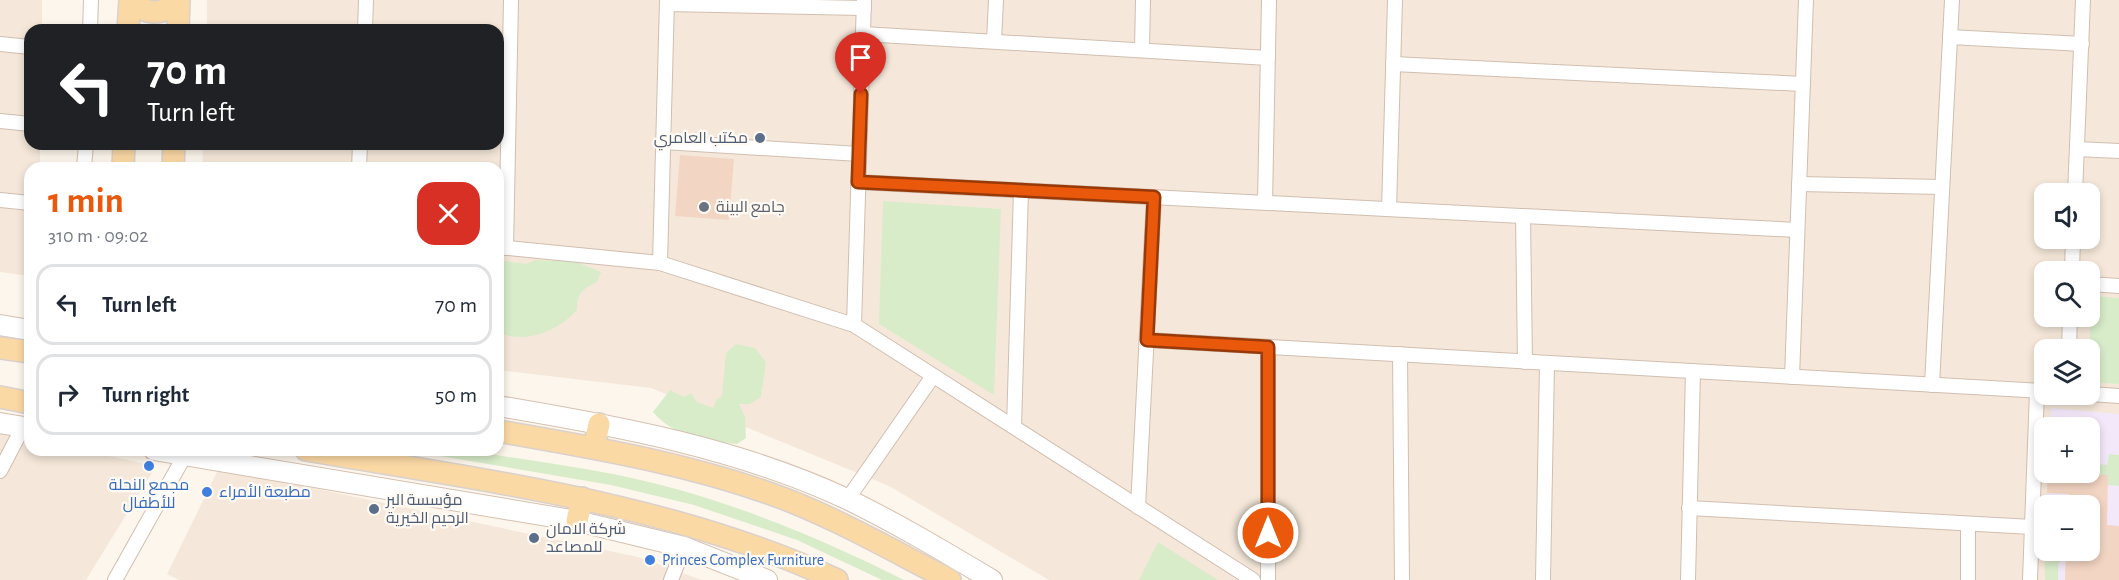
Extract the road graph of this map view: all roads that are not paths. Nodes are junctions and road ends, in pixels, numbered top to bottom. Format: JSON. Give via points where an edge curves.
{"nodes":[{"id":1,"x":91,"y":0,"type":"edge"},
{"id":2,"x":132,"y":0,"type":"edge"},
{"id":3,"x":178,"y":0,"type":"edge"},
{"id":4,"x":366,"y":0,"type":"edge"},
{"id":5,"x":511,"y":0,"type":"edge"},
{"id":6,"x":996,"y":0,"type":"edge"},
{"id":7,"x":1143,"y":0,"type":"edge"},
{"id":8,"x":1269,"y":0,"type":"edge"},
{"id":9,"x":1395,"y":0,"type":"edge"},
{"id":10,"x":1806,"y":0,"type":"edge"},
{"id":11,"x":1952,"y":0,"type":"edge"},
{"id":12,"x":2083,"y":0,"type":"edge"},
{"id":13,"x":667,"y":2,"type":"edge"},
{"id":14,"x":864,"y":4,"type":"edge"},
{"id":15,"x":90,"y":24,"type":"edge"},
{"id":16,"x":129,"y":24,"type":"edge"},
{"id":17,"x":178,"y":24,"type":"edge"},
{"id":18,"x":365,"y":24,"type":"edge"},
{"id":19,"x":863,"y":33,"type":"junction"},
{"id":20,"x":1950,"y":37,"type":"junction"},
{"id":21,"x":994,"y":41,"type":"junction"},
{"id":22,"x":0,"y":44,"type":"edge"},
{"id":23,"x":2082,"y":44,"type":"junction"},
{"id":24,"x":24,"y":46,"type":"edge"},
{"id":25,"x":1142,"y":50,"type":"junction"},
{"id":26,"x":1268,"y":58,"type":"junction"},
{"id":27,"x":1394,"y":64,"type":"junction"},
{"id":28,"x":1803,"y":84,"type":"junction"},
{"id":29,"x":0,"y":121,"type":"edge"},
{"id":30,"x":24,"y":123,"type":"edge"},
{"id":31,"x":663,"y":142,"type":"junction"},
{"id":32,"x":2077,"y":149,"type":"junction"},
{"id":33,"x":2119,"y":151,"type":"edge"},
{"id":34,"x":859,"y":154,"type":"junction"},
{"id":35,"x":858,"y":182,"type":"junction"},
{"id":36,"x":2075,"y":183,"type":"edge"},
{"id":37,"x":1799,"y":184,"type":"junction"},
{"id":38,"x":1942,"y":187,"type":"junction"},
{"id":39,"x":1021,"y":190,"type":"junction"},
{"id":40,"x":504,"y":192,"type":"edge"},
{"id":41,"x":1154,"y":197,"type":"junction"},
{"id":42,"x":0,"y":200,"type":"edge"},
{"id":43,"x":24,"y":202,"type":"edge"},
{"id":44,"x":1265,"y":202,"type":"junction"},
{"id":45,"x":1389,"y":209,"type":"junction"},
{"id":46,"x":1523,"y":216,"type":"junction"},
{"id":47,"x":1797,"y":230,"type":"junction"},
{"id":48,"x":504,"y":247,"type":"edge"},
{"id":49,"x":660,"y":263,"type":"junction"},
{"id":50,"x":2100,"y":285,"type":"edge"},
{"id":51,"x":2119,"y":286,"type":"edge"},
{"id":52,"x":0,"y":325,"type":"edge"},
{"id":53,"x":854,"y":325,"type":"junction"},
{"id":54,"x":24,"y":329,"type":"edge"},
{"id":55,"x":1147,"y":340,"type":"junction"},
{"id":56,"x":1268,"y":347,"type":"junction"},
{"id":57,"x":0,"y":348,"type":"edge"},
{"id":58,"x":24,"y":351,"type":"edge"},
{"id":59,"x":1400,"y":354,"type":"junction"},
{"id":60,"x":1525,"y":362,"type":"junction"},
{"id":61,"x":1547,"y":363,"type":"junction"},
{"id":62,"x":1693,"y":371,"type":"junction"},
{"id":63,"x":933,"y":376,"type":"junction"},
{"id":64,"x":1792,"y":377,"type":"junction"},
{"id":65,"x":1932,"y":385,"type":"junction"},
{"id":66,"x":2034,"y":391,"type":"edge"},
{"id":67,"x":2100,"y":395,"type":"edge"},
{"id":68,"x":2119,"y":396,"type":"edge"},
{"id":69,"x":0,"y":397,"type":"edge"},
{"id":70,"x":24,"y":401,"type":"edge"},
{"id":71,"x":2040,"y":405,"type":"edge"},
{"id":72,"x":504,"y":407,"type":"edge"},
{"id":73,"x":0,"y":423,"type":"edge"},
{"id":74,"x":599,"y":424,"type":"junction"},
{"id":75,"x":24,"y":427,"type":"edge"},
{"id":76,"x":1014,"y":427,"type":"junction"},
{"id":77,"x":504,"y":432,"type":"edge"},
{"id":78,"x":24,"y":433,"type":"edge"},
{"id":79,"x":594,"y":447,"type":"junction"},
{"id":80,"x":183,"y":456,"type":"edge"},
{"id":81,"x":190,"y":456,"type":"edge"},
{"id":82,"x":384,"y":456,"type":"edge"},
{"id":83,"x":424,"y":456,"type":"edge"},
{"id":84,"x":0,"y":471,"type":"edge"},
{"id":85,"x":432,"y":471,"type":"junction"},
{"id":86,"x":582,"y":498,"type":"junction"},
{"id":87,"x":848,"y":500,"type":"junction"},
{"id":88,"x":1138,"y":507,"type":"junction"},
{"id":89,"x":1689,"y":508,"type":"junction"},
{"id":90,"x":577,"y":522,"type":"junction"},
{"id":91,"x":1968,"y":524,"type":"junction"},
{"id":92,"x":2032,"y":527,"type":"junction"},
{"id":93,"x":684,"y":547,"type":"junction"},
{"id":94,"x":115,"y":580,"type":"edge"},
{"id":95,"x":671,"y":580,"type":"edge"},
{"id":96,"x":768,"y":580,"type":"edge"},
{"id":97,"x":837,"y":580,"type":"edge"},
{"id":98,"x":950,"y":580,"type":"edge"},
{"id":99,"x":992,"y":580,"type":"edge"},
{"id":100,"x":1253,"y":580,"type":"edge"},
{"id":101,"x":1268,"y":580,"type":"edge"},
{"id":102,"x":1402,"y":580,"type":"edge"},
{"id":103,"x":1543,"y":580,"type":"edge"},
{"id":104,"x":1689,"y":580,"type":"edge"},
{"id":105,"x":1968,"y":580,"type":"edge"},
{"id":106,"x":2030,"y":580,"type":"edge"}],
"edges":[{"from":1,"to":15,"type":"street"},
{"from":2,"to":3,"type":"main road","via":[[143,9],[156,12],[168,9]]},
{"from":2,"to":16,"type":"main road"},
{"from":3,"to":17,"type":"main road"},
{"from":4,"to":18,"type":"street"},
{"from":5,"to":40,"type":"street"},
{"from":6,"to":21,"type":"street"},
{"from":7,"to":25,"type":"street"},
{"from":8,"to":26,"type":"street"},
{"from":9,"to":27,"type":"street"},
{"from":10,"to":28,"type":"street"},
{"from":11,"to":20,"type":"street"},
{"from":12,"to":23,"type":"street"},
{"from":13,"to":14,"type":"street"},
{"from":13,"to":31,"type":"street"},
{"from":14,"to":19,"type":"street"},
{"from":19,"to":21,"type":"street"},
{"from":19,"to":34,"type":"street"},
{"from":20,"to":23,"type":"street"},
{"from":20,"to":38,"type":"street"},
{"from":21,"to":25,"type":"street"},
{"from":22,"to":24,"type":"street"},
{"from":23,"to":32,"type":"street"},
{"from":25,"to":26,"type":"street"},
{"from":26,"to":44,"type":"street"},
{"from":27,"to":28,"type":"street"},
{"from":27,"to":45,"type":"street"},
{"from":28,"to":37,"type":"street"},
{"from":29,"to":30,"type":"street"},
{"from":31,"to":34,"type":"street"},
{"from":31,"to":49,"type":"street"},
{"from":32,"to":33,"type":"street"},
{"from":32,"to":36,"type":"street"},
{"from":34,"to":35,"type":"street"},
{"from":35,"to":39,"type":"street"},
{"from":35,"to":53,"type":"street"},
{"from":37,"to":38,"type":"street"},
{"from":37,"to":47,"type":"street"},
{"from":38,"to":65,"type":"street"},
{"from":39,"to":41,"type":"street"},
{"from":39,"to":76,"type":"street"},
{"from":41,"to":44,"type":"street"},
{"from":41,"to":55,"type":"street"},
{"from":42,"to":43,"type":"street"},
{"from":44,"to":45,"type":"street"},
{"from":45,"to":46,"type":"street"},
{"from":46,"to":47,"type":"street"},
{"from":46,"to":60,"type":"street"},
{"from":47,"to":64,"type":"street"},
{"from":48,"to":49,"type":"street"},
{"from":49,"to":53,"type":"street"},
{"from":50,"to":51,"type":"street"},
{"from":52,"to":54,"type":"street"},
{"from":53,"to":63,"type":"street"},
{"from":55,"to":56,"type":"street"},
{"from":55,"to":88,"type":"street"},
{"from":56,"to":59,"type":"street"},
{"from":56,"to":101,"type":"street"},
{"from":57,"to":58,"type":"main road"},
{"from":59,"to":60,"type":"street"},
{"from":59,"to":102,"type":"street"},
{"from":60,"to":61,"type":"street"},
{"from":61,"to":62,"type":"street"},
{"from":61,"to":103,"type":"street"},
{"from":62,"to":64,"type":"street"},
{"from":62,"to":89,"type":"street"},
{"from":63,"to":76,"type":"street"},
{"from":63,"to":87,"type":"street"},
{"from":64,"to":65,"type":"street"},
{"from":65,"to":66,"type":"street"},
{"from":67,"to":68,"type":"street"},
{"from":69,"to":70,"type":"main road"},
{"from":71,"to":92,"type":"street"},
{"from":72,"to":74,"type":"street"},
{"from":73,"to":75,"type":"street"},
{"from":74,"to":79,"type":"main road"},
{"from":74,"to":87,"type":"street","via":[[684,442],[794,477]]},
{"from":76,"to":88,"type":"street"},
{"from":77,"to":79,"type":"main road"},
{"from":78,"to":84,"type":"street"},
{"from":79,"to":98,"type":"main road","via":[[789,501]]},
{"from":80,"to":94,"type":"street"},
{"from":81,"to":90,"type":"street"},
{"from":82,"to":85,"type":"main road"},
{"from":83,"to":85,"type":"main road"},
{"from":85,"to":86,"type":"main road"},
{"from":86,"to":90,"type":"main road"},
{"from":86,"to":97,"type":"main road","via":[[752,545]]},
{"from":87,"to":99,"type":"street"},
{"from":88,"to":100,"type":"street"},
{"from":89,"to":91,"type":"street"},
{"from":89,"to":104,"type":"street"},
{"from":90,"to":93,"type":"street"},
{"from":91,"to":92,"type":"street"},
{"from":91,"to":105,"type":"street"},
{"from":92,"to":106,"type":"street"},
{"from":93,"to":95,"type":"street"},
{"from":93,"to":96,"type":"street"}]}
